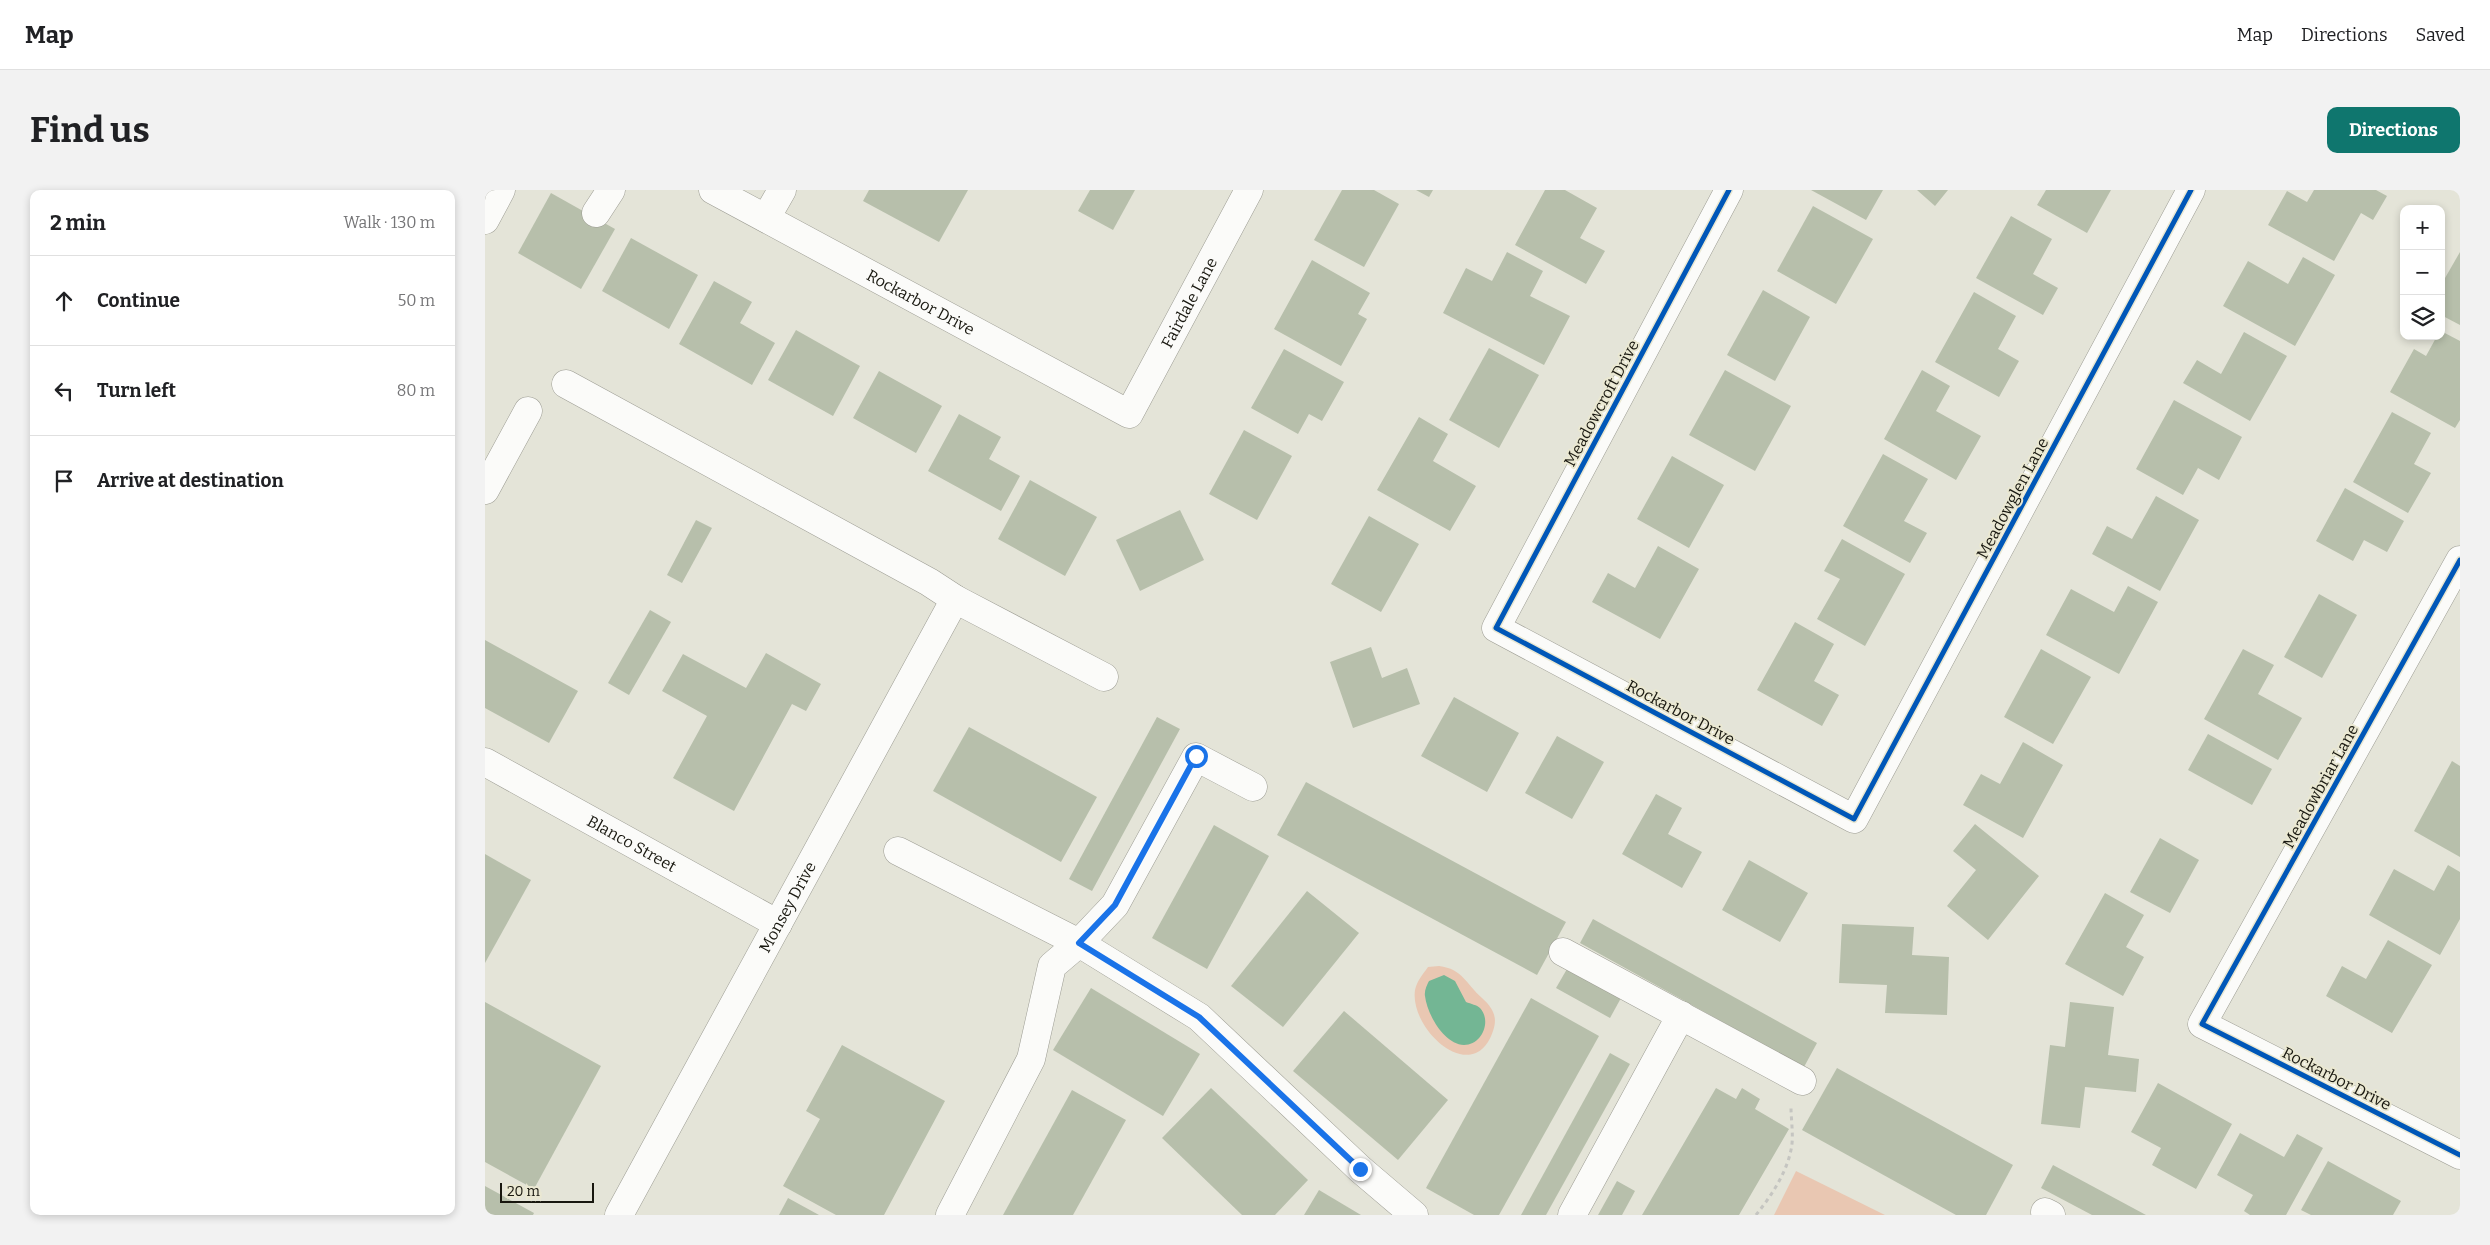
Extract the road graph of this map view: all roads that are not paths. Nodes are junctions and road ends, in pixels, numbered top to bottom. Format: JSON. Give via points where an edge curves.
{"nodes":[{"id":1,"x":501,"y":190,"type":"edge"},
{"id":2,"x":611,"y":190,"type":"edge"},
{"id":3,"x":713,"y":190,"type":"edge"},
{"id":4,"x":782,"y":190,"type":"edge"},
{"id":5,"x":1249,"y":190,"type":"edge"},
{"id":6,"x":1729,"y":190,"type":"edge"},
{"id":7,"x":2191,"y":190,"type":"edge"},
{"id":8,"x":596,"y":213,"type":"dead end"},
{"id":9,"x":767,"y":218,"type":"junction"},
{"id":10,"x":485,"y":220,"type":"edge"},
{"id":11,"x":566,"y":384,"type":"dead end"},
{"id":12,"x":528,"y":412,"type":"dead end"},
{"id":13,"x":1129,"y":414,"type":"joint"},
{"id":14,"x":485,"y":490,"type":"edge"},
{"id":15,"x":2460,"y":560,"type":"edge"},
{"id":16,"x":955,"y":599,"type":"junction"},
{"id":17,"x":1496,"y":628,"type":"joint"},
{"id":18,"x":1105,"y":677,"type":"dead end"},
{"id":19,"x":485,"y":762,"type":"edge"},
{"id":20,"x":1253,"y":787,"type":"dead end"},
{"id":21,"x":1854,"y":819,"type":"joint"},
{"id":22,"x":898,"y":851,"type":"dead end"},
{"id":23,"x":778,"y":924,"type":"junction"},
{"id":24,"x":1079,"y":943,"type":"junction"},
{"id":25,"x":1563,"y":952,"type":"dead end"},
{"id":26,"x":1681,"y":1015,"type":"junction"},
{"id":27,"x":2202,"y":1024,"type":"joint"},
{"id":28,"x":1802,"y":1081,"type":"road end"},
{"id":29,"x":2460,"y":1155,"type":"edge"},
{"id":30,"x":619,"y":1215,"type":"edge"},
{"id":31,"x":950,"y":1215,"type":"edge"},
{"id":32,"x":1414,"y":1215,"type":"edge"},
{"id":33,"x":1572,"y":1215,"type":"edge"}],
"edges":[{"from":1,"to":10,"type":"street"},
{"from":2,"to":8,"type":"street"},
{"from":3,"to":9,"type":"street","name":"Rockarbor Drive"},
{"from":4,"to":9,"type":"street"},
{"from":5,"to":13,"type":"street","name":"Fairdale Lane"},
{"from":6,"to":17,"type":"street","name":"Meadowcroft Drive"},
{"from":7,"to":21,"type":"street","name":"Meadowglen Lane"},
{"from":9,"to":13,"type":"street","name":"Rockarbor Drive"},
{"from":11,"to":16,"type":"street"},
{"from":12,"to":14,"type":"street"},
{"from":15,"to":27,"type":"street","name":"Meadowbriar Lane"},
{"from":16,"to":18,"type":"street"},
{"from":16,"to":23,"type":"street","name":"Monsey Drive"},
{"from":17,"to":21,"type":"street","name":"Rockarbor Drive"},
{"from":19,"to":23,"type":"street","name":"Blanco Street"},
{"from":20,"to":24,"type":"street","via":[[1196,756],[1115,905]]},
{"from":22,"to":24,"type":"street"},
{"from":23,"to":30,"type":"street","name":"Monsey Drive"},
{"from":24,"to":31,"type":"street","via":[[1052,966],[1031,1059]]},
{"from":24,"to":32,"type":"street","via":[[1199,1017],[1360,1169]]},
{"from":25,"to":26,"type":"street"},
{"from":26,"to":28,"type":"street"},
{"from":26,"to":33,"type":"street"},
{"from":27,"to":29,"type":"street","name":"Rockarbor Drive"}]}
